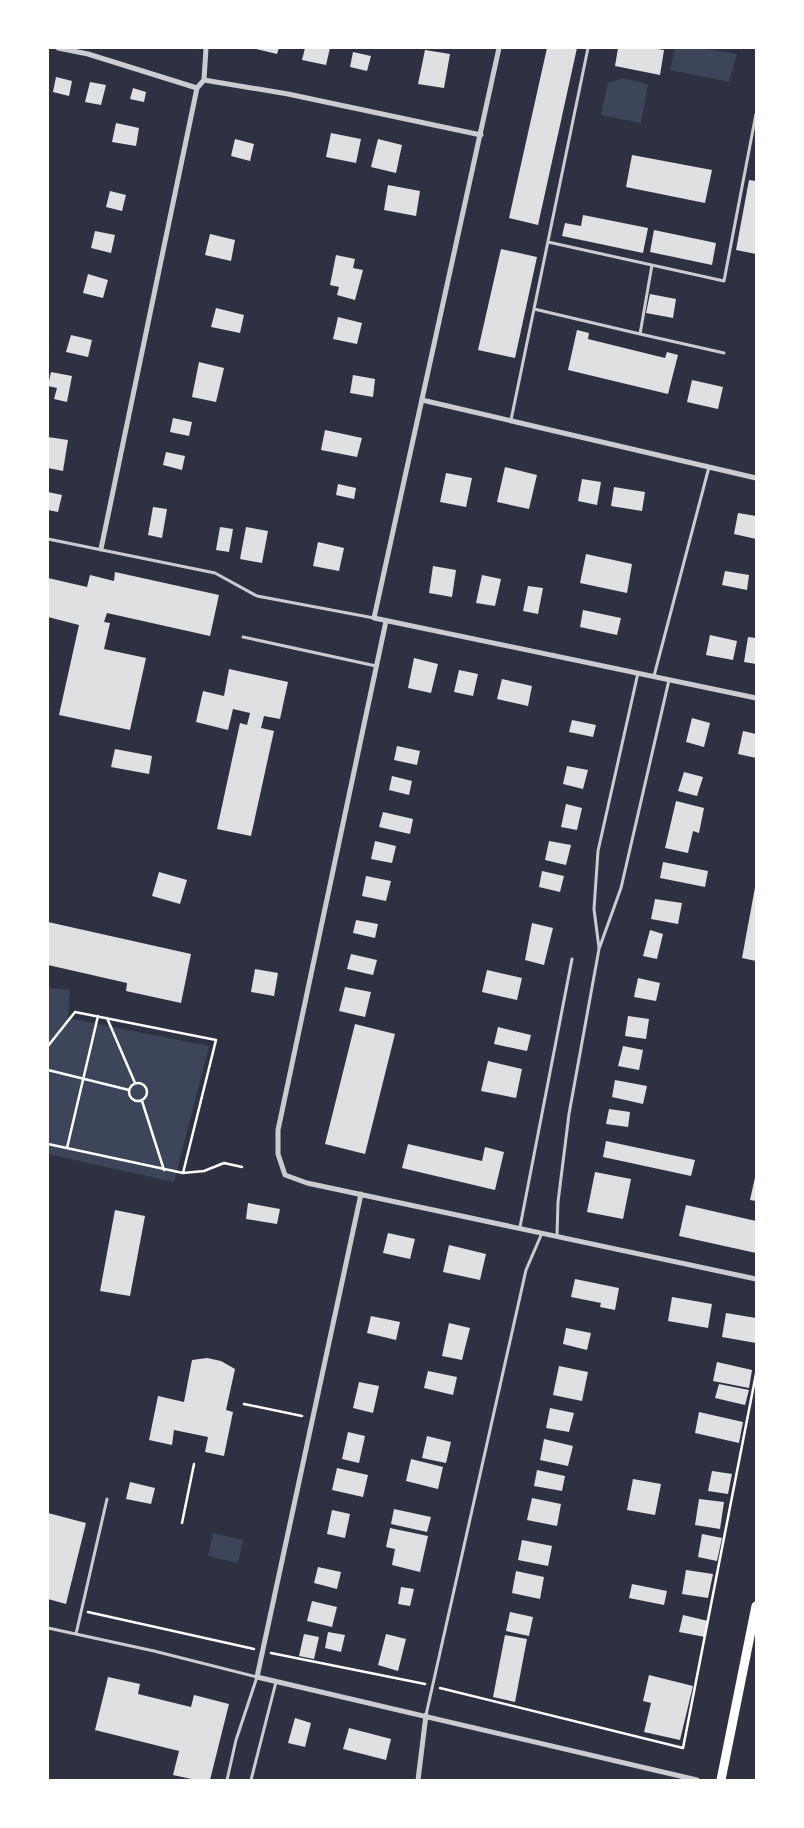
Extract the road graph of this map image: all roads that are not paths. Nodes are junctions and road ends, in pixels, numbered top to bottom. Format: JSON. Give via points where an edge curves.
{"nodes":[{"id":1,"x":58,"y":48,"type":"edge"},
{"id":2,"x":206,"y":48,"type":"edge"},
{"id":3,"x":499,"y":48,"type":"edge"},
{"id":4,"x":588,"y":48,"type":"edge"},
{"id":5,"x":204,"y":80,"type":"junction"},
{"id":6,"x":197,"y":88,"type":"junction"},
{"id":7,"x":756,"y":114,"type":"edge"},
{"id":8,"x":481,"y":135,"type":"junction"},
{"id":9,"x":548,"y":242,"type":"junction"},
{"id":10,"x":652,"y":266,"type":"junction"},
{"id":11,"x":534,"y":309,"type":"junction"},
{"id":12,"x":640,"y":334,"type":"junction"},
{"id":13,"x":724,"y":353,"type":"dead end"},
{"id":14,"x":422,"y":400,"type":"junction"},
{"id":15,"x":511,"y":420,"type":"junction"},
{"id":16,"x":709,"y":466,"type":"junction"},
{"id":17,"x":756,"y":478,"type":"edge"},
{"id":18,"x":48,"y":539,"type":"edge"},
{"id":19,"x":101,"y":549,"type":"junction"},
{"id":20,"x":374,"y":618,"type":"junction"},
{"id":21,"x":386,"y":621,"type":"junction"},
{"id":22,"x":243,"y":637,"type":"dead end"},
{"id":23,"x":376,"y":666,"type":"junction"},
{"id":24,"x":638,"y":673,"type":"junction"},
{"id":25,"x":654,"y":677,"type":"junction"},
{"id":26,"x":669,"y":680,"type":"junction"},
{"id":27,"x":756,"y":698,"type":"edge"},
{"id":28,"x":599,"y":948,"type":"junction"},
{"id":29,"x":572,"y":959,"type":"dead end"},
{"id":30,"x":361,"y":1194,"type":"junction"},
{"id":31,"x":520,"y":1227,"type":"junction"},
{"id":32,"x":543,"y":1232,"type":"junction"},
{"id":33,"x":557,"y":1235,"type":"junction"},
{"id":34,"x":756,"y":1279,"type":"edge"},
{"id":35,"x":107,"y":1499,"type":"dead end"},
{"id":36,"x":756,"y":1606,"type":"edge"},
{"id":37,"x":48,"y":1628,"type":"edge"},
{"id":38,"x":76,"y":1634,"type":"junction"},
{"id":39,"x":256,"y":1677,"type":"junction"},
{"id":40,"x":276,"y":1681,"type":"junction"},
{"id":41,"x":426,"y":1716,"type":"junction"},
{"id":42,"x":227,"y":1780,"type":"edge"},
{"id":43,"x":251,"y":1780,"type":"edge"},
{"id":44,"x":418,"y":1780,"type":"edge"},
{"id":45,"x":698,"y":1780,"type":"edge"},
{"id":46,"x":721,"y":1780,"type":"edge"}],
"edges":[{"from":1,"to":6,"type":"street","via":[[88,54]]},
{"from":2,"to":5,"type":"street"},
{"from":3,"to":8,"type":"street"},
{"from":4,"to":9,"type":"lane"},
{"from":5,"to":6,"type":"street"},
{"from":5,"to":8,"type":"street","via":[[288,94]]},
{"from":6,"to":19,"type":"street"},
{"from":7,"to":10,"type":"lane","via":[[724,281]]},
{"from":8,"to":14,"type":"street"},
{"from":9,"to":10,"type":"lane"},
{"from":9,"to":11,"type":"lane"},
{"from":10,"to":12,"type":"lane"},
{"from":11,"to":12,"type":"lane"},
{"from":11,"to":15,"type":"lane"},
{"from":12,"to":13,"type":"lane"},
{"from":14,"to":15,"type":"street"},
{"from":14,"to":20,"type":"street"},
{"from":15,"to":16,"type":"street"},
{"from":16,"to":17,"type":"street"},
{"from":16,"to":25,"type":"lane"},
{"from":18,"to":19,"type":"lane"},
{"from":19,"to":20,"type":"lane","via":[[215,573],[257,596]]},
{"from":20,"to":21,"type":"street"},
{"from":21,"to":23,"type":"street"},
{"from":21,"to":24,"type":"street"},
{"from":22,"to":23,"type":"lane"},
{"from":23,"to":30,"type":"street","via":[[278,1130],[278,1154],[285,1175]]},
{"from":24,"to":25,"type":"street"},
{"from":24,"to":28,"type":"lane","via":[[598,851],[594,909]]},
{"from":25,"to":26,"type":"street"},
{"from":26,"to":27,"type":"street"},
{"from":26,"to":28,"type":"lane","via":[[621,888]]},
{"from":28,"to":33,"type":"lane","via":[[569,1114]]},
{"from":29,"to":31,"type":"lane"},
{"from":30,"to":31,"type":"street"},
{"from":30,"to":39,"type":"street"},
{"from":31,"to":32,"type":"street"},
{"from":32,"to":33,"type":"street"},
{"from":32,"to":41,"type":"lane","via":[[526,1270]]},
{"from":33,"to":34,"type":"street"},
{"from":35,"to":38,"type":"lane"},
{"from":36,"to":46,"type":"main road"},
{"from":37,"to":38,"type":"lane"},
{"from":38,"to":39,"type":"lane"},
{"from":39,"to":40,"type":"street"},
{"from":39,"to":42,"type":"lane"},
{"from":40,"to":41,"type":"street"},
{"from":40,"to":43,"type":"lane"},
{"from":41,"to":44,"type":"street"},
{"from":41,"to":45,"type":"street"}]}
